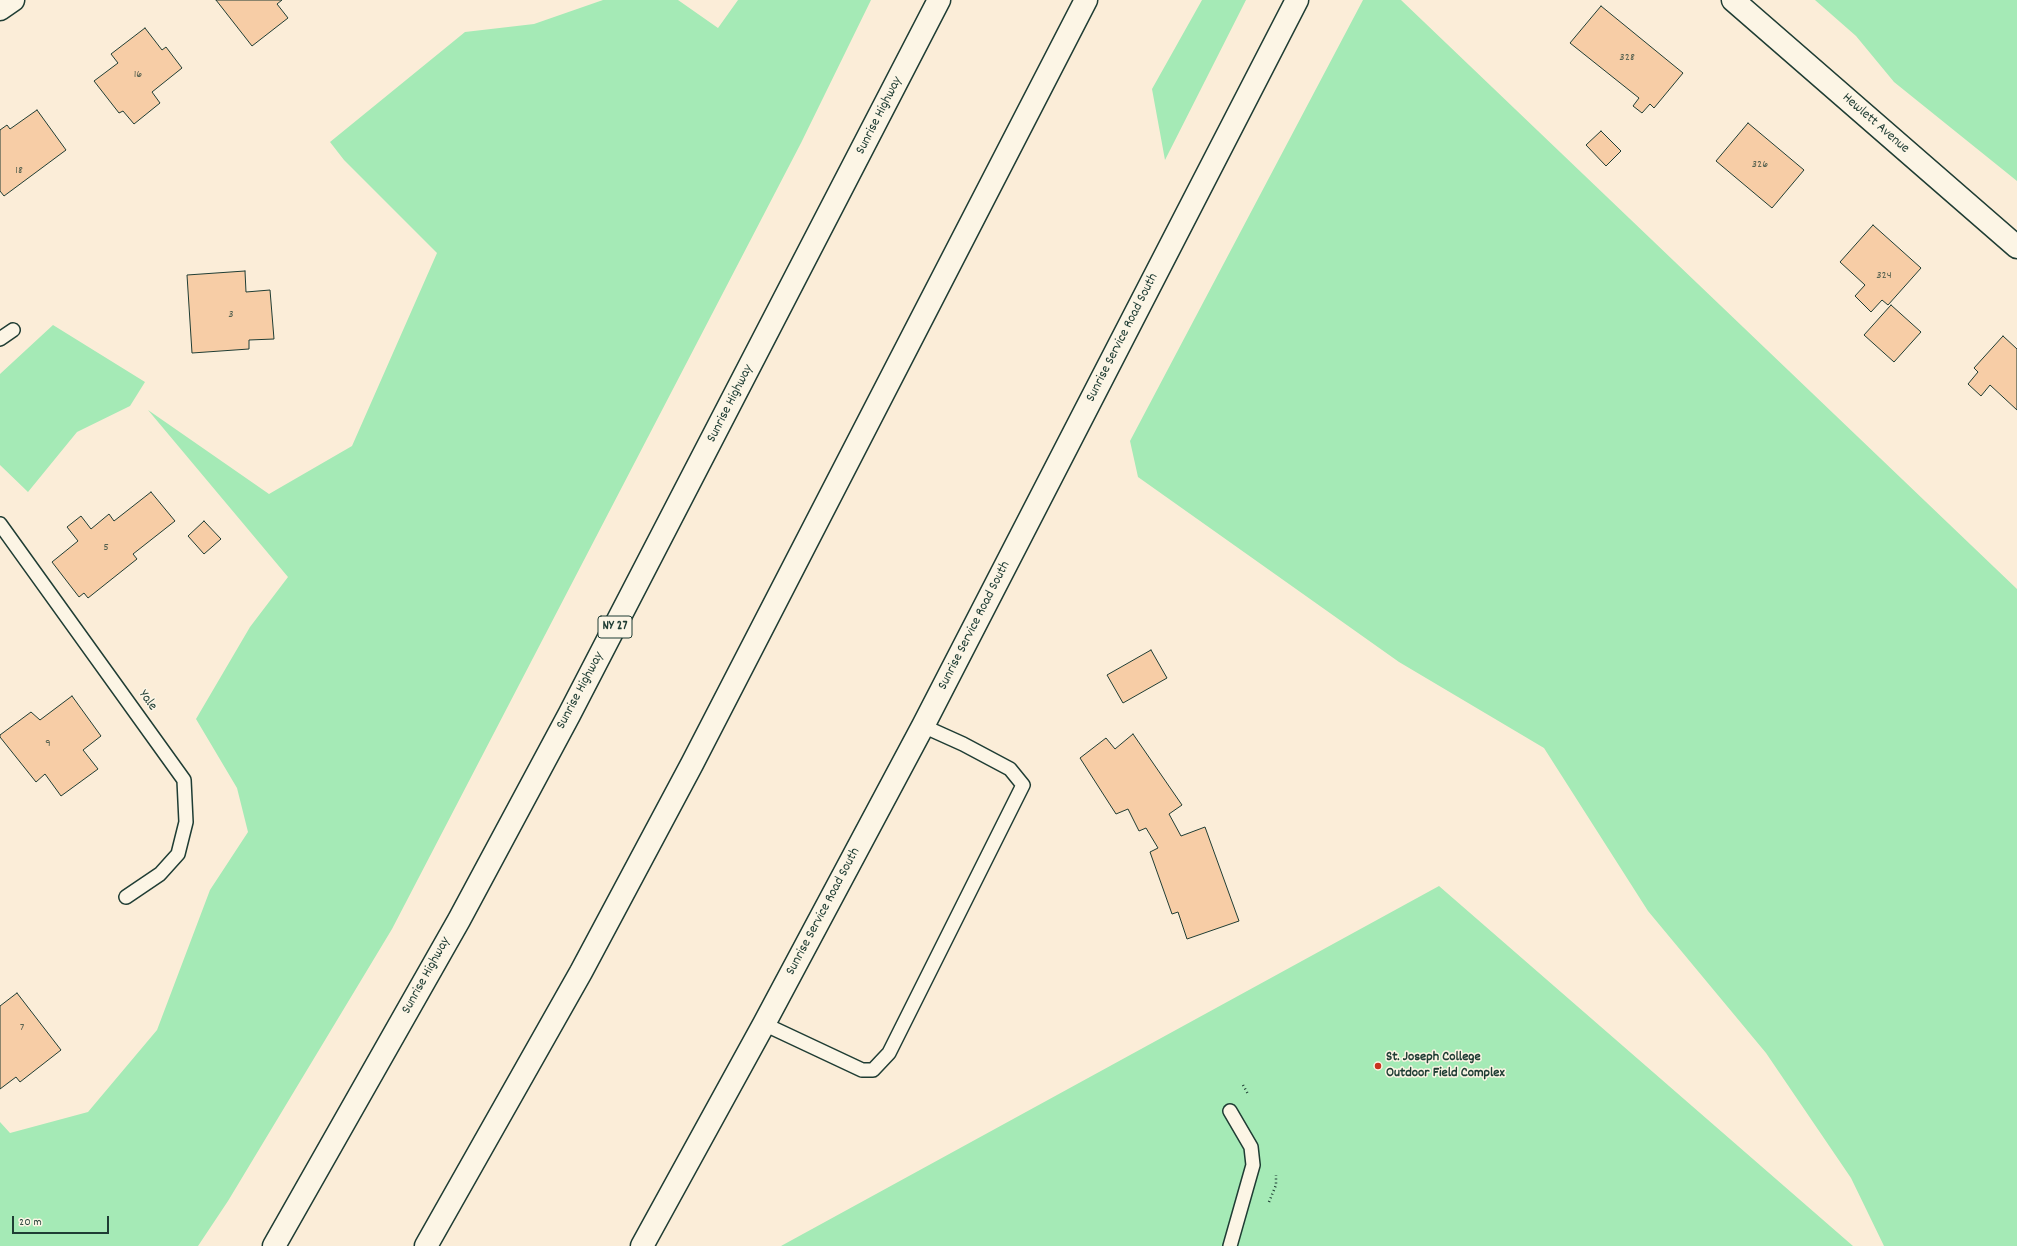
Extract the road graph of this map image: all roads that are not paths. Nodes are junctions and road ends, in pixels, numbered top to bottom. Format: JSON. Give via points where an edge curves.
{"nodes":[{"id":1,"x":13,"y":0,"type":"edge"},
{"id":2,"x":939,"y":0,"type":"edge"},
{"id":3,"x":1086,"y":0,"type":"edge"},
{"id":4,"x":1297,"y":0,"type":"edge"},
{"id":5,"x":1733,"y":0,"type":"edge"},
{"id":6,"x":0,"y":9,"type":"edge"},
{"id":7,"x":2017,"y":247,"type":"edge"},
{"id":8,"x":13,"y":330,"type":"dead end"},
{"id":9,"x":0,"y":339,"type":"edge"},
{"id":10,"x":0,"y":524,"type":"edge"},
{"id":11,"x":923,"y":726,"type":"junction"},
{"id":12,"x":126,"y":897,"type":"dead end"},
{"id":13,"x":764,"y":1024,"type":"junction"},
{"id":14,"x":1230,"y":1111,"type":"dead end"},
{"id":15,"x":274,"y":1246,"type":"edge"},
{"id":16,"x":426,"y":1246,"type":"edge"},
{"id":17,"x":642,"y":1246,"type":"edge"},
{"id":18,"x":1230,"y":1246,"type":"edge"}],
"edges":[{"from":1,"to":6,"type":"main road"},
{"from":2,"to":15,"type":"main road","name":"Sunrise Highway","number":"NY 27","via":[[562,729],[459,920]]},
{"from":3,"to":16,"type":"main road","via":[[692,764],[580,972]]},
{"from":4,"to":11,"type":"main road","name":"Sunrise Service Road South"},
{"from":5,"to":7,"type":"main road","name":"Hewlett Avenue"},
{"from":8,"to":9,"type":"lane"},
{"from":10,"to":12,"type":"lane","name":"Yale","via":[[184,780],[186,822],[178,854],[160,874]]},
{"from":11,"to":13,"type":"main road","name":"Sunrise Service Road South"},
{"from":11,"to":13,"type":"lane","via":[[964,744],[1010,769],[1024,785],[889,1053],[873,1070],[862,1070]]},
{"from":13,"to":17,"type":"main road","name":"Sunrise Service Road South"},
{"from":14,"to":18,"type":"lane","via":[[1251,1147],[1253,1165]]}]}
